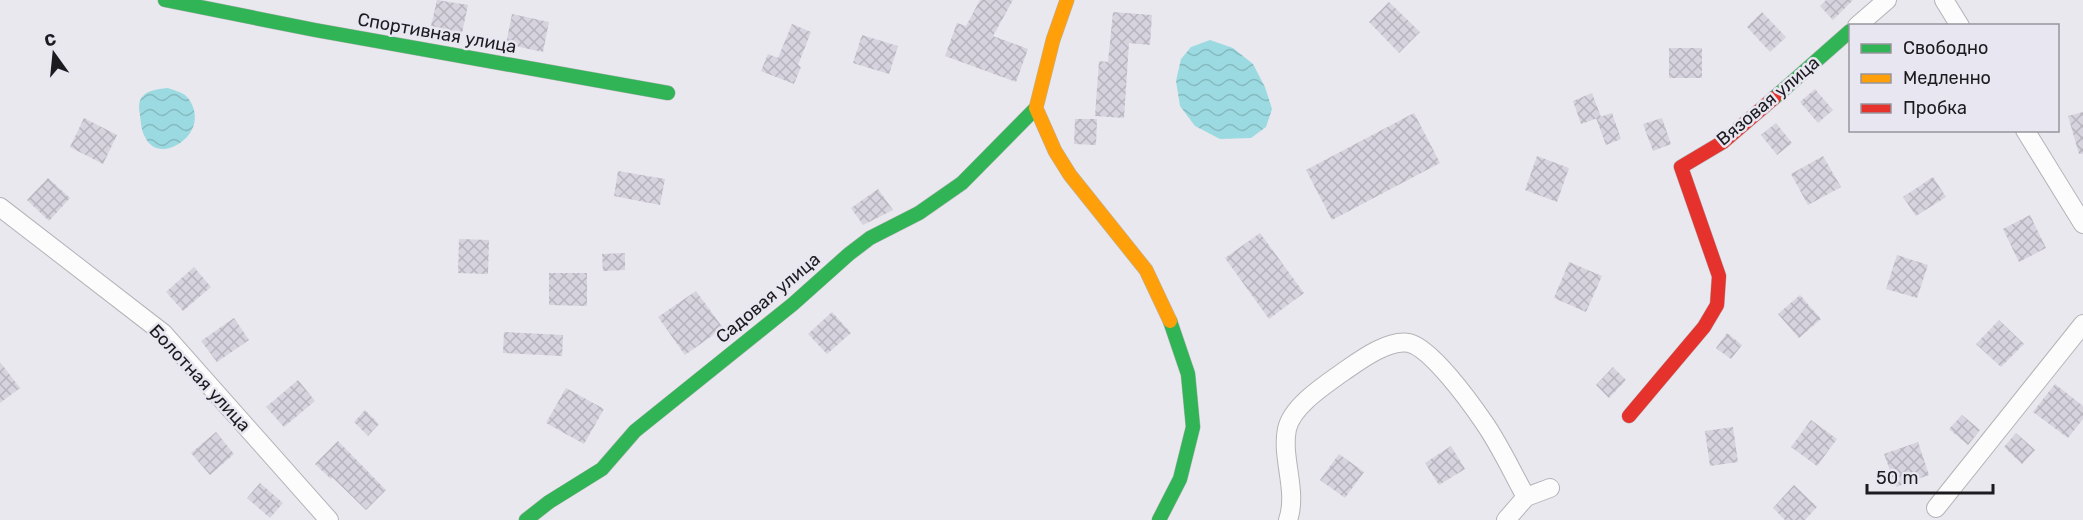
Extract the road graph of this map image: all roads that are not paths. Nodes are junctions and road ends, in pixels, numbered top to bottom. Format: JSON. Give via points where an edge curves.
{"nodes":[{"id":1,"x":165,"y":0,"type":"edge"},
{"id":2,"x":1066,"y":0,"type":"edge"},
{"id":3,"x":1887,"y":0,"type":"edge"},
{"id":4,"x":1944,"y":0,"type":"edge"},
{"id":5,"x":1859,"y":24,"type":"edge"},
{"id":6,"x":1959,"y":24,"type":"edge"},
{"id":7,"x":1849,"y":33,"type":"edge"},
{"id":8,"x":668,"y":93,"type":"dead end"},
{"id":9,"x":1036,"y":108,"type":"junction"},
{"id":10,"x":2026,"y":132,"type":"edge"},
{"id":11,"x":0,"y":207,"type":"edge"},
{"id":12,"x":2083,"y":224,"type":"edge"},
{"id":13,"x":2083,"y":324,"type":"edge"},
{"id":14,"x":1629,"y":416,"type":"dead end"},
{"id":15,"x":1550,"y":488,"type":"dead end"},
{"id":16,"x":1526,"y":497,"type":"junction"},
{"id":17,"x":1936,"y":508,"type":"dead end"},
{"id":18,"x":329,"y":520,"type":"edge"},
{"id":19,"x":526,"y":520,"type":"edge"},
{"id":20,"x":1159,"y":520,"type":"edge"},
{"id":21,"x":1288,"y":520,"type":"edge"},
{"id":22,"x":1506,"y":520,"type":"edge"}],
"edges":[{"from":1,"to":8,"type":"street","name":"Спортивная улица"},
{"from":2,"to":9,"type":"street"},
{"from":3,"to":5,"type":"street"},
{"from":4,"to":6,"type":"street"},
{"from":7,"to":14,"type":"street","name":"Вязовая улица","via":[[1723,142],[1681,167],[1719,276],[1717,305],[1704,327]]},
{"from":9,"to":19,"type":"street","name":"Садовая улица","via":[[962,183],[849,254],[635,431],[602,469]]},
{"from":9,"to":20,"type":"street","via":[[1070,175],[1146,270],[1172,325],[1188,374],[1193,427],[1180,479]]},
{"from":10,"to":12,"type":"street"},
{"from":11,"to":18,"type":"street","name":"Болотная улица","via":[[163,333]]},
{"from":13,"to":17,"type":"street"},
{"from":15,"to":16,"type":"street"},
{"from":16,"to":21,"type":"street","via":[[1484,422],[1436,361],[1407,343],[1368,355],[1316,391],[1294,415],[1287,429],[1291,492]]},
{"from":16,"to":22,"type":"street"}]}
